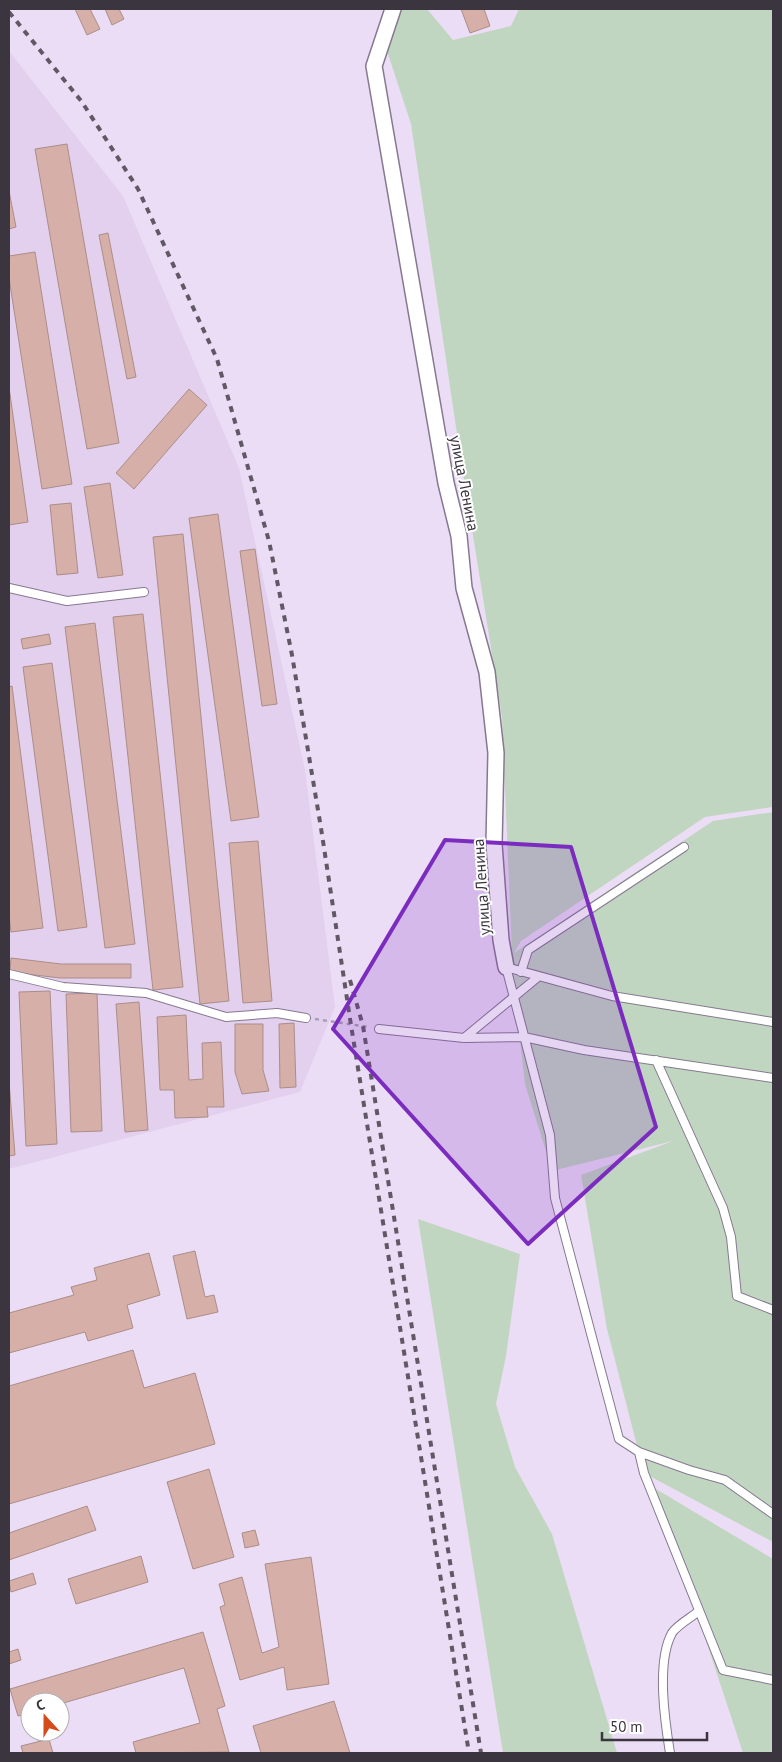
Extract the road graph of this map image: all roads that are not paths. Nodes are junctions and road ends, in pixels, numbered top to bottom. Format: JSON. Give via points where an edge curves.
{"nodes":[{"id":1,"x":393,"y":9,"type":"edge"},
{"id":2,"x":9,"y":588,"type":"edge"},
{"id":3,"x":144,"y":592,"type":"dead end"},
{"id":4,"x":684,"y":847,"type":"dead end"},
{"id":5,"x":506,"y":967,"type":"junction"},
{"id":6,"x":521,"y":972,"type":"junction"},
{"id":7,"x":9,"y":974,"type":"edge"},
{"id":8,"x":538,"y":977,"type":"junction"},
{"id":9,"x":512,"y":997,"type":"junction"},
{"id":10,"x":306,"y":1018,"type":"road end"},
{"id":11,"x":773,"y":1022,"type":"edge"},
{"id":12,"x":379,"y":1029,"type":"road end"},
{"id":13,"x":524,"y":1037,"type":"junction"},
{"id":14,"x":464,"y":1038,"type":"junction"},
{"id":15,"x":656,"y":1060,"type":"junction"},
{"id":16,"x":773,"y":1078,"type":"edge"},
{"id":17,"x":773,"y":1310,"type":"edge"},
{"id":18,"x":639,"y":1452,"type":"junction"},
{"id":19,"x":773,"y":1514,"type":"edge"},
{"id":20,"x":699,"y":1611,"type":"junction"},
{"id":21,"x":773,"y":1680,"type":"edge"},
{"id":22,"x":670,"y":1753,"type":"edge"}],
"edges":[{"from":1,"to":5,"type":"street","name":"улица Ленина","via":[[374,66],[446,483],[459,536],[464,588],[487,672],[496,754],[494,844]]},
{"from":2,"to":3,"type":"lane","via":[[67,601]]},
{"from":4,"to":6,"type":"lane","via":[[528,950]]},
{"from":5,"to":6,"type":"lane"},
{"from":5,"to":9,"type":"lane"},
{"from":6,"to":8,"type":"lane"},
{"from":7,"to":10,"type":"lane","via":[[63,987],[146,993],[226,1017],[277,1013]]},
{"from":8,"to":9,"type":"lane"},
{"from":8,"to":11,"type":"lane","via":[[612,996]]},
{"from":9,"to":13,"type":"lane"},
{"from":9,"to":14,"type":"lane"},
{"from":12,"to":14,"type":"lane"},
{"from":13,"to":14,"type":"lane"},
{"from":13,"to":15,"type":"lane","via":[[584,1050]]},
{"from":13,"to":18,"type":"lane","via":[[550,1134],[555,1198],[619,1439]]},
{"from":15,"to":16,"type":"lane"},
{"from":15,"to":17,"type":"lane","via":[[723,1208],[731,1237],[737,1296]]},
{"from":18,"to":19,"type":"lane","via":[[725,1480]]},
{"from":18,"to":20,"type":"lane","via":[[644,1473]]},
{"from":20,"to":21,"type":"lane","via":[[723,1670]]},
{"from":20,"to":22,"type":"lane","via":[[672,1632],[662,1669]]}]}
